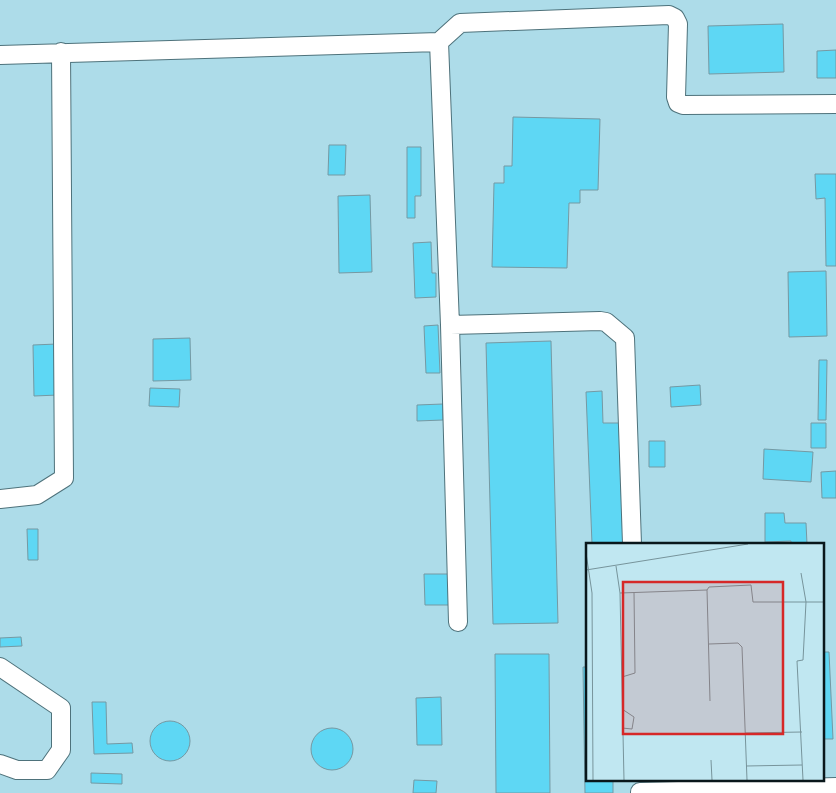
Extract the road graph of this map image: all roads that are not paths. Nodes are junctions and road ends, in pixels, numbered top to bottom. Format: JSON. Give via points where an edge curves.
{"nodes":[{"id":1,"x":439,"y":42,"type":"junction"},
{"id":2,"x":61,"y":52,"type":"junction"},
{"id":3,"x":0,"y":55,"type":"edge"},
{"id":4,"x":836,"y":104,"type":"edge"},
{"id":5,"x":450,"y":325,"type":"junction"},
{"id":6,"x":0,"y":499,"type":"edge"},
{"id":7,"x":632,"y":543,"type":"edge"},
{"id":8,"x":458,"y":622,"type":"dead end"},
{"id":9,"x":0,"y":667,"type":"edge"},
{"id":10,"x":0,"y":764,"type":"edge"},
{"id":11,"x":836,"y":787,"type":"edge"},
{"id":12,"x":640,"y":788,"type":"edge"}],
"edges":[{"from":1,"to":2,"type":"lane"},
{"from":1,"to":4,"type":"lane","via":[[460,23],[669,15],[676,18],[678,24],[678,103]]},
{"from":1,"to":5,"type":"lane"},
{"from":2,"to":3,"type":"lane"},
{"from":2,"to":6,"type":"lane","via":[[64,478],[37,495]]},
{"from":5,"to":7,"type":"lane","via":[[600,321],[606,322],[625,338]]},
{"from":5,"to":8,"type":"lane"},
{"from":9,"to":10,"type":"lane","via":[[61,708],[61,750],[47,770],[17,770]]},
{"from":11,"to":12,"type":"lane"}]}
